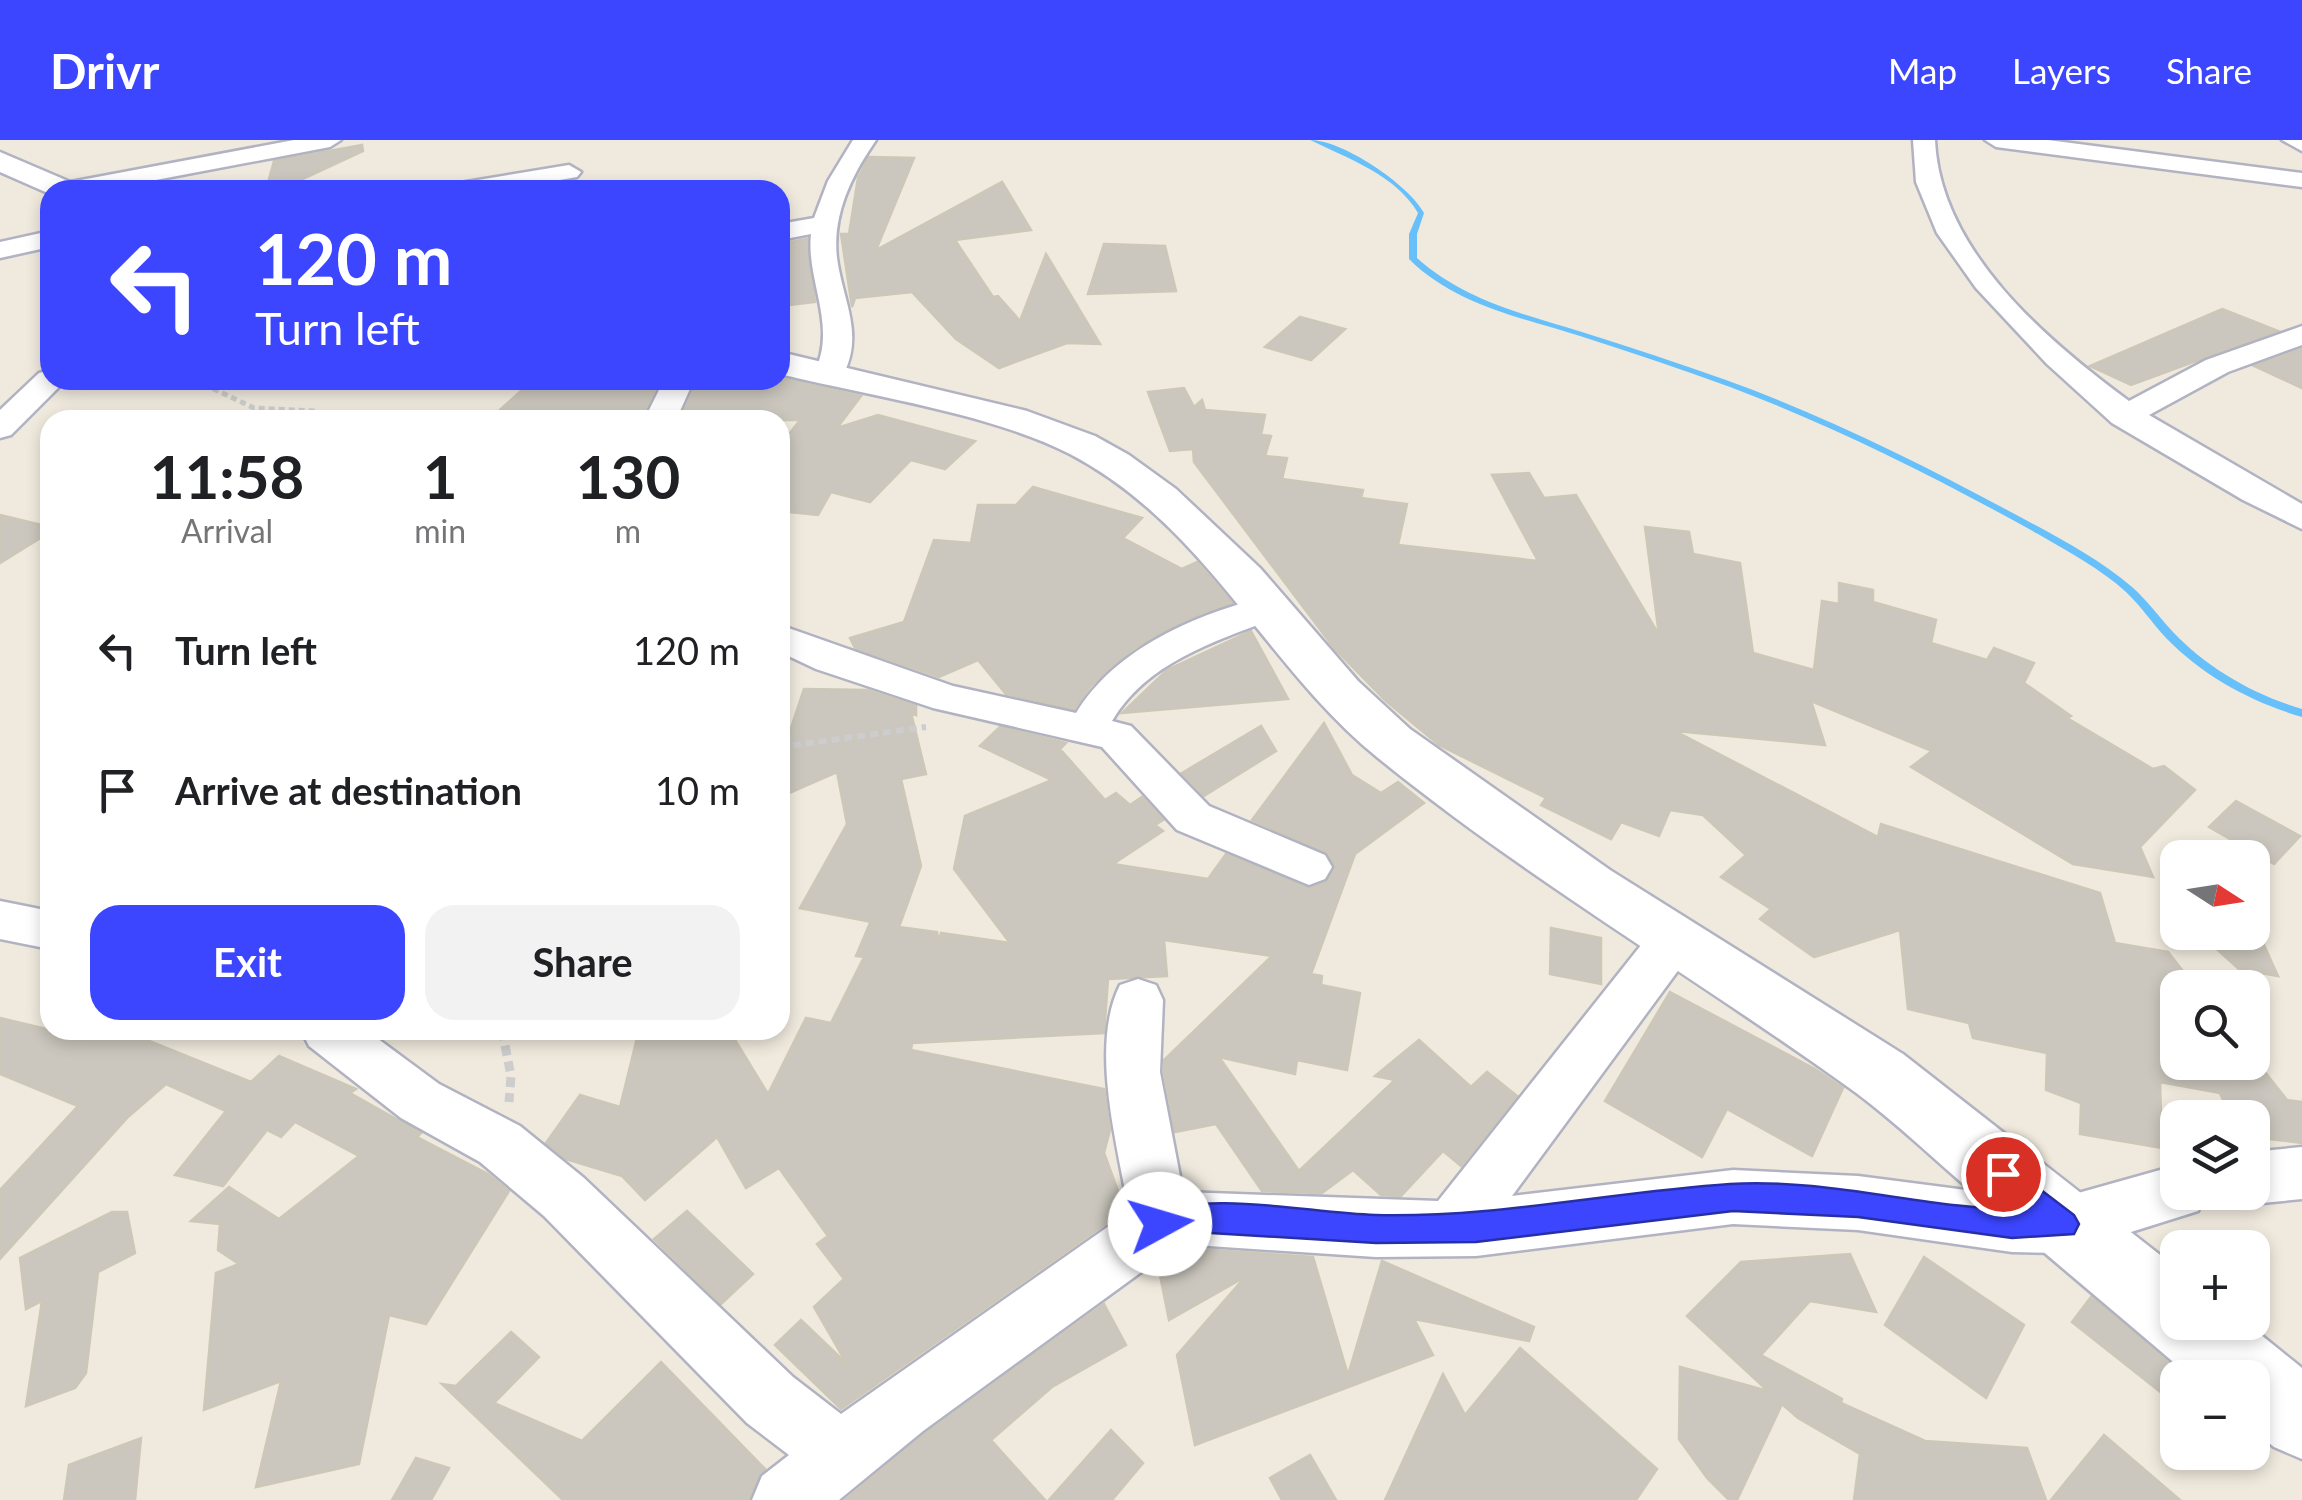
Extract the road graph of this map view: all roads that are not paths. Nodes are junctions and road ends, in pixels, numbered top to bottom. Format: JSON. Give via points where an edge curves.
{"nodes":[{"id":1,"x":330,"y":140,"type":"edge"},
{"id":2,"x":865,"y":140,"type":"edge"},
{"id":3,"x":1924,"y":140,"type":"edge"},
{"id":4,"x":1996,"y":140,"type":"edge"},
{"id":5,"x":2293,"y":140,"type":"edge"},
{"id":6,"x":2302,"y":144,"type":"edge"},
{"id":7,"x":0,"y":161,"type":"edge"},
{"id":8,"x":569,"y":172,"type":"dead end"},
{"id":9,"x":43,"y":180,"type":"edge"},
{"id":10,"x":118,"y":180,"type":"edge"},
{"id":11,"x":521,"y":180,"type":"edge"},
{"id":12,"x":2302,"y":180,"type":"edge"},
{"id":13,"x":824,"y":224,"type":"junction"},
{"id":14,"x":790,"y":230,"type":"edge"},
{"id":15,"x":40,"y":241,"type":"edge"},
{"id":16,"x":0,"y":250,"type":"edge"},
{"id":17,"x":2302,"y":335,"type":"edge"},
{"id":18,"x":804,"y":368,"type":"edge"},
{"id":19,"x":40,"y":390,"type":"edge"},
{"id":20,"x":2124,"y":416,"type":"junction"},
{"id":21,"x":0,"y":428,"type":"edge"},
{"id":22,"x":2302,"y":518,"type":"edge"},
{"id":23,"x":1268,"y":608,"type":"junction"},
{"id":24,"x":790,"y":642,"type":"edge"},
{"id":25,"x":1087,"y":728,"type":"junction"},
{"id":26,"x":1309,"y":867,"type":"dead end"},
{"id":27,"x":0,"y":920,"type":"edge"},
{"id":28,"x":40,"y":928,"type":"edge"},
{"id":29,"x":1674,"y":939,"type":"junction"},
{"id":30,"x":1138,"y":1000,"type":"dead end"},
{"id":31,"x":339,"y":1040,"type":"edge"},
{"id":32,"x":2302,"y":1174,"type":"edge"},
{"id":33,"x":2270,"y":1177,"type":"edge"},
{"id":34,"x":2160,"y":1197,"type":"edge"},
{"id":35,"x":1160,"y":1224,"type":"junction"},
{"id":36,"x":2064,"y":1224,"type":"junction"},
{"id":37,"x":1453,"y":1228,"type":"junction"},
{"id":38,"x":2160,"y":1301,"type":"edge"},
{"id":39,"x":2207,"y":1340,"type":"edge"},
{"id":40,"x":2302,"y":1419,"type":"edge"},
{"id":41,"x":839,"y":1453,"type":"junction"},
{"id":42,"x":786,"y":1500,"type":"edge"}],
"edges":[{"from":1,"to":10,"type":"street"},
{"from":2,"to":13,"type":"street"},
{"from":3,"to":20,"type":"street","via":[[1930,202],[1944,230],[2033,339]]},
{"from":4,"to":12,"type":"street"},
{"from":5,"to":6,"type":"street"},
{"from":7,"to":9,"type":"street"},
{"from":8,"to":11,"type":"street"},
{"from":13,"to":14,"type":"street"},
{"from":13,"to":18,"type":"street","via":[[838,352]]},
{"from":15,"to":16,"type":"street"},
{"from":17,"to":20,"type":"street","via":[[2216,366]]},
{"from":18,"to":23,"type":"street","via":[[996,414],[1081,444],[1161,498]]},
{"from":19,"to":21,"type":"street"},
{"from":20,"to":22,"type":"street"},
{"from":23,"to":25,"type":"street","via":[[1165,646],[1114,691]]},
{"from":23,"to":29,"type":"street","via":[[1392,742]]},
{"from":24,"to":25,"type":"street","via":[[990,708]]},
{"from":25,"to":26,"type":"street","via":[[1116,736],[1193,818]]},
{"from":27,"to":28,"type":"street"},
{"from":29,"to":36,"type":"street","via":[[1880,1074]]},
{"from":29,"to":37,"type":"street"},
{"from":30,"to":35,"type":"street","via":[[1133,1072]]},
{"from":31,"to":41,"type":"street","via":[[420,1101],[500,1144],[564,1197],[770,1400]]},
{"from":32,"to":33,"type":"street"},
{"from":34,"to":36,"type":"street"},
{"from":35,"to":37,"type":"street","via":[[1194,1218]]},
{"from":35,"to":41,"type":"street"},
{"from":36,"to":37,"type":"street","via":[[1733,1198]]},
{"from":36,"to":38,"type":"street"},
{"from":39,"to":40,"type":"street"},
{"from":41,"to":42,"type":"street"}]}
